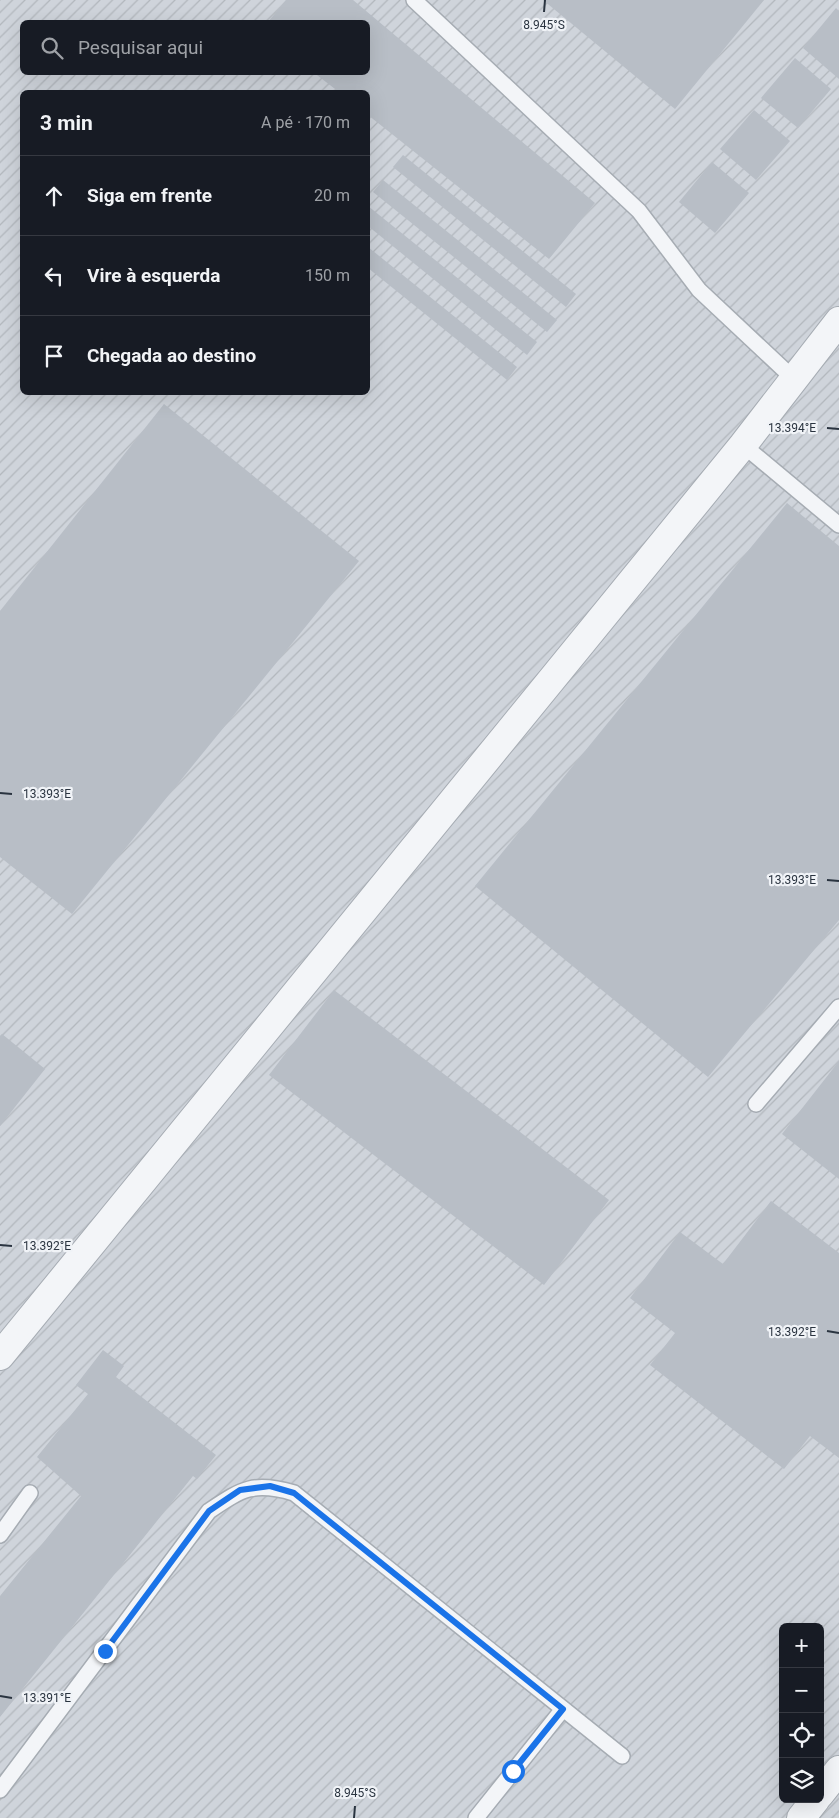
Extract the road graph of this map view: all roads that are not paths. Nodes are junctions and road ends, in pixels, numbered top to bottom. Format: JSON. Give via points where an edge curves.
{"nodes":[{"id":1,"x":414,"y":0,"type":"edge"},
{"id":2,"x":839,"y":321,"type":"edge"},
{"id":3,"x":795,"y":380,"type":"junction"},
{"id":4,"x":743,"y":445,"type":"junction"},
{"id":5,"x":839,"y":525,"type":"edge"},
{"id":6,"x":839,"y":1007,"type":"edge"},
{"id":7,"x":756,"y":1104,"type":"dead end"},
{"id":8,"x":0,"y":1356,"type":"edge"},
{"id":9,"x":30,"y":1494,"type":"dead end"},
{"id":10,"x":0,"y":1534,"type":"edge"},
{"id":11,"x":563,"y":1709,"type":"junction"},
{"id":12,"x":622,"y":1756,"type":"dead end"},
{"id":13,"x":839,"y":1770,"type":"edge"},
{"id":14,"x":824,"y":1789,"type":"edge"},
{"id":15,"x":0,"y":1790,"type":"edge"},
{"id":16,"x":813,"y":1803,"type":"edge"},
{"id":17,"x":476,"y":1818,"type":"edge"},
{"id":18,"x":801,"y":1818,"type":"edge"}],
"edges":[{"from":1,"to":3,"type":"lane","via":[[639,211],[699,290]]},
{"from":2,"to":3,"type":"street"},
{"from":3,"to":4,"type":"street"},
{"from":4,"to":5,"type":"lane"},
{"from":4,"to":8,"type":"street"},
{"from":6,"to":7,"type":"lane"},
{"from":9,"to":10,"type":"lane"},
{"from":11,"to":12,"type":"lane"},
{"from":11,"to":15,"type":"lane","via":[[294,1493],[270,1486],[240,1490],[209,1511]]},
{"from":11,"to":17,"type":"lane"},
{"from":13,"to":14,"type":"street"},
{"from":16,"to":18,"type":"street"}]}
